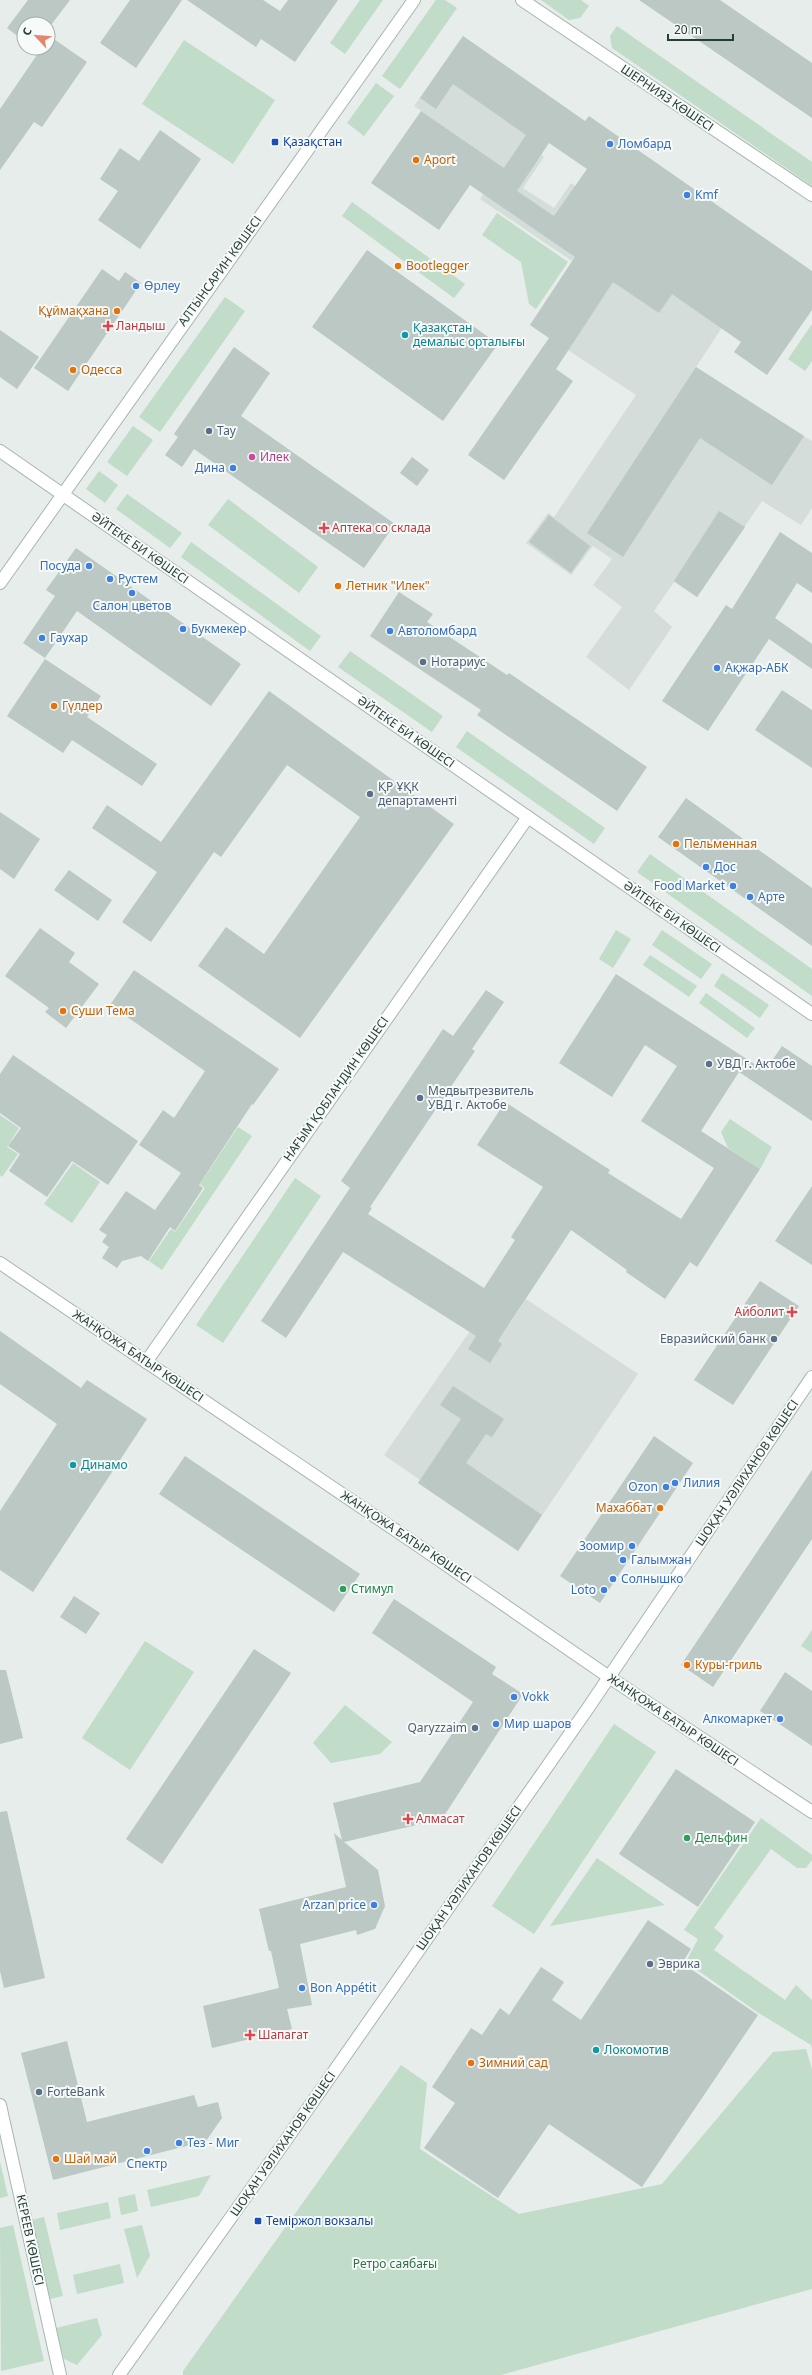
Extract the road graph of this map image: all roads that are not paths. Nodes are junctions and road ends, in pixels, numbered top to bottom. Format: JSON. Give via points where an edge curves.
{"nodes":[{"id":1,"x":414,"y":0,"type":"edge"},
{"id":2,"x":522,"y":0,"type":"edge"},
{"id":3,"x":812,"y":195,"type":"edge"},
{"id":4,"x":0,"y":452,"type":"edge"},
{"id":5,"x":62,"y":494,"type":"junction"},
{"id":6,"x":0,"y":583,"type":"edge"},
{"id":7,"x":528,"y":817,"type":"junction"},
{"id":8,"x":812,"y":1014,"type":"edge"},
{"id":9,"x":0,"y":1263,"type":"edge"},
{"id":10,"x":146,"y":1362,"type":"junction"},
{"id":11,"x":812,"y":1377,"type":"edge"},
{"id":12,"x":609,"y":1677,"type":"junction"},
{"id":13,"x":812,"y":1812,"type":"edge"},
{"id":14,"x":0,"y":2105,"type":"edge"},
{"id":15,"x":60,"y":2375,"type":"edge"},
{"id":16,"x":119,"y":2375,"type":"edge"}],
"edges":[{"from":1,"to":5,"type":"street","name":"АЛТЫНСАРИН КӨШЕСІ"},
{"from":2,"to":3,"type":"street","name":"ШЕРНИЯЗ КӨШЕСІ"},
{"from":4,"to":5,"type":"street","name":"ӘЙТЕКЕ БИ КӨШЕСІ"},
{"from":5,"to":6,"type":"street","name":"АЛТЫНСАРИН КӨШЕСІ"},
{"from":5,"to":7,"type":"street","name":"ӘЙТЕКЕ БИ КӨШЕСІ"},
{"from":7,"to":8,"type":"street","name":"ӘЙТЕКЕ БИ КӨШЕСІ"},
{"from":7,"to":10,"type":"street","name":"НАҒЫМ ҚОБЛАНДИН КӨШЕСІ"},
{"from":9,"to":10,"type":"street","name":"ЖАНҚОЖА БАТЫР КӨШЕСІ"},
{"from":10,"to":12,"type":"street","name":"ЖАНҚОЖА БАТЫР КӨШЕСІ"},
{"from":11,"to":12,"type":"street","name":"ШОҚАН УӘЛИХАНОВ КӨШЕСІ"},
{"from":12,"to":13,"type":"street","name":"ЖАНҚОЖА БАТЫР КӨШЕСІ"},
{"from":12,"to":16,"type":"street","name":"ШОҚАН УӘЛИХАНОВ КӨШЕСІ"},
{"from":14,"to":15,"type":"street","name":"КЕРЕЕВ КӨШЕСІ"}]}
